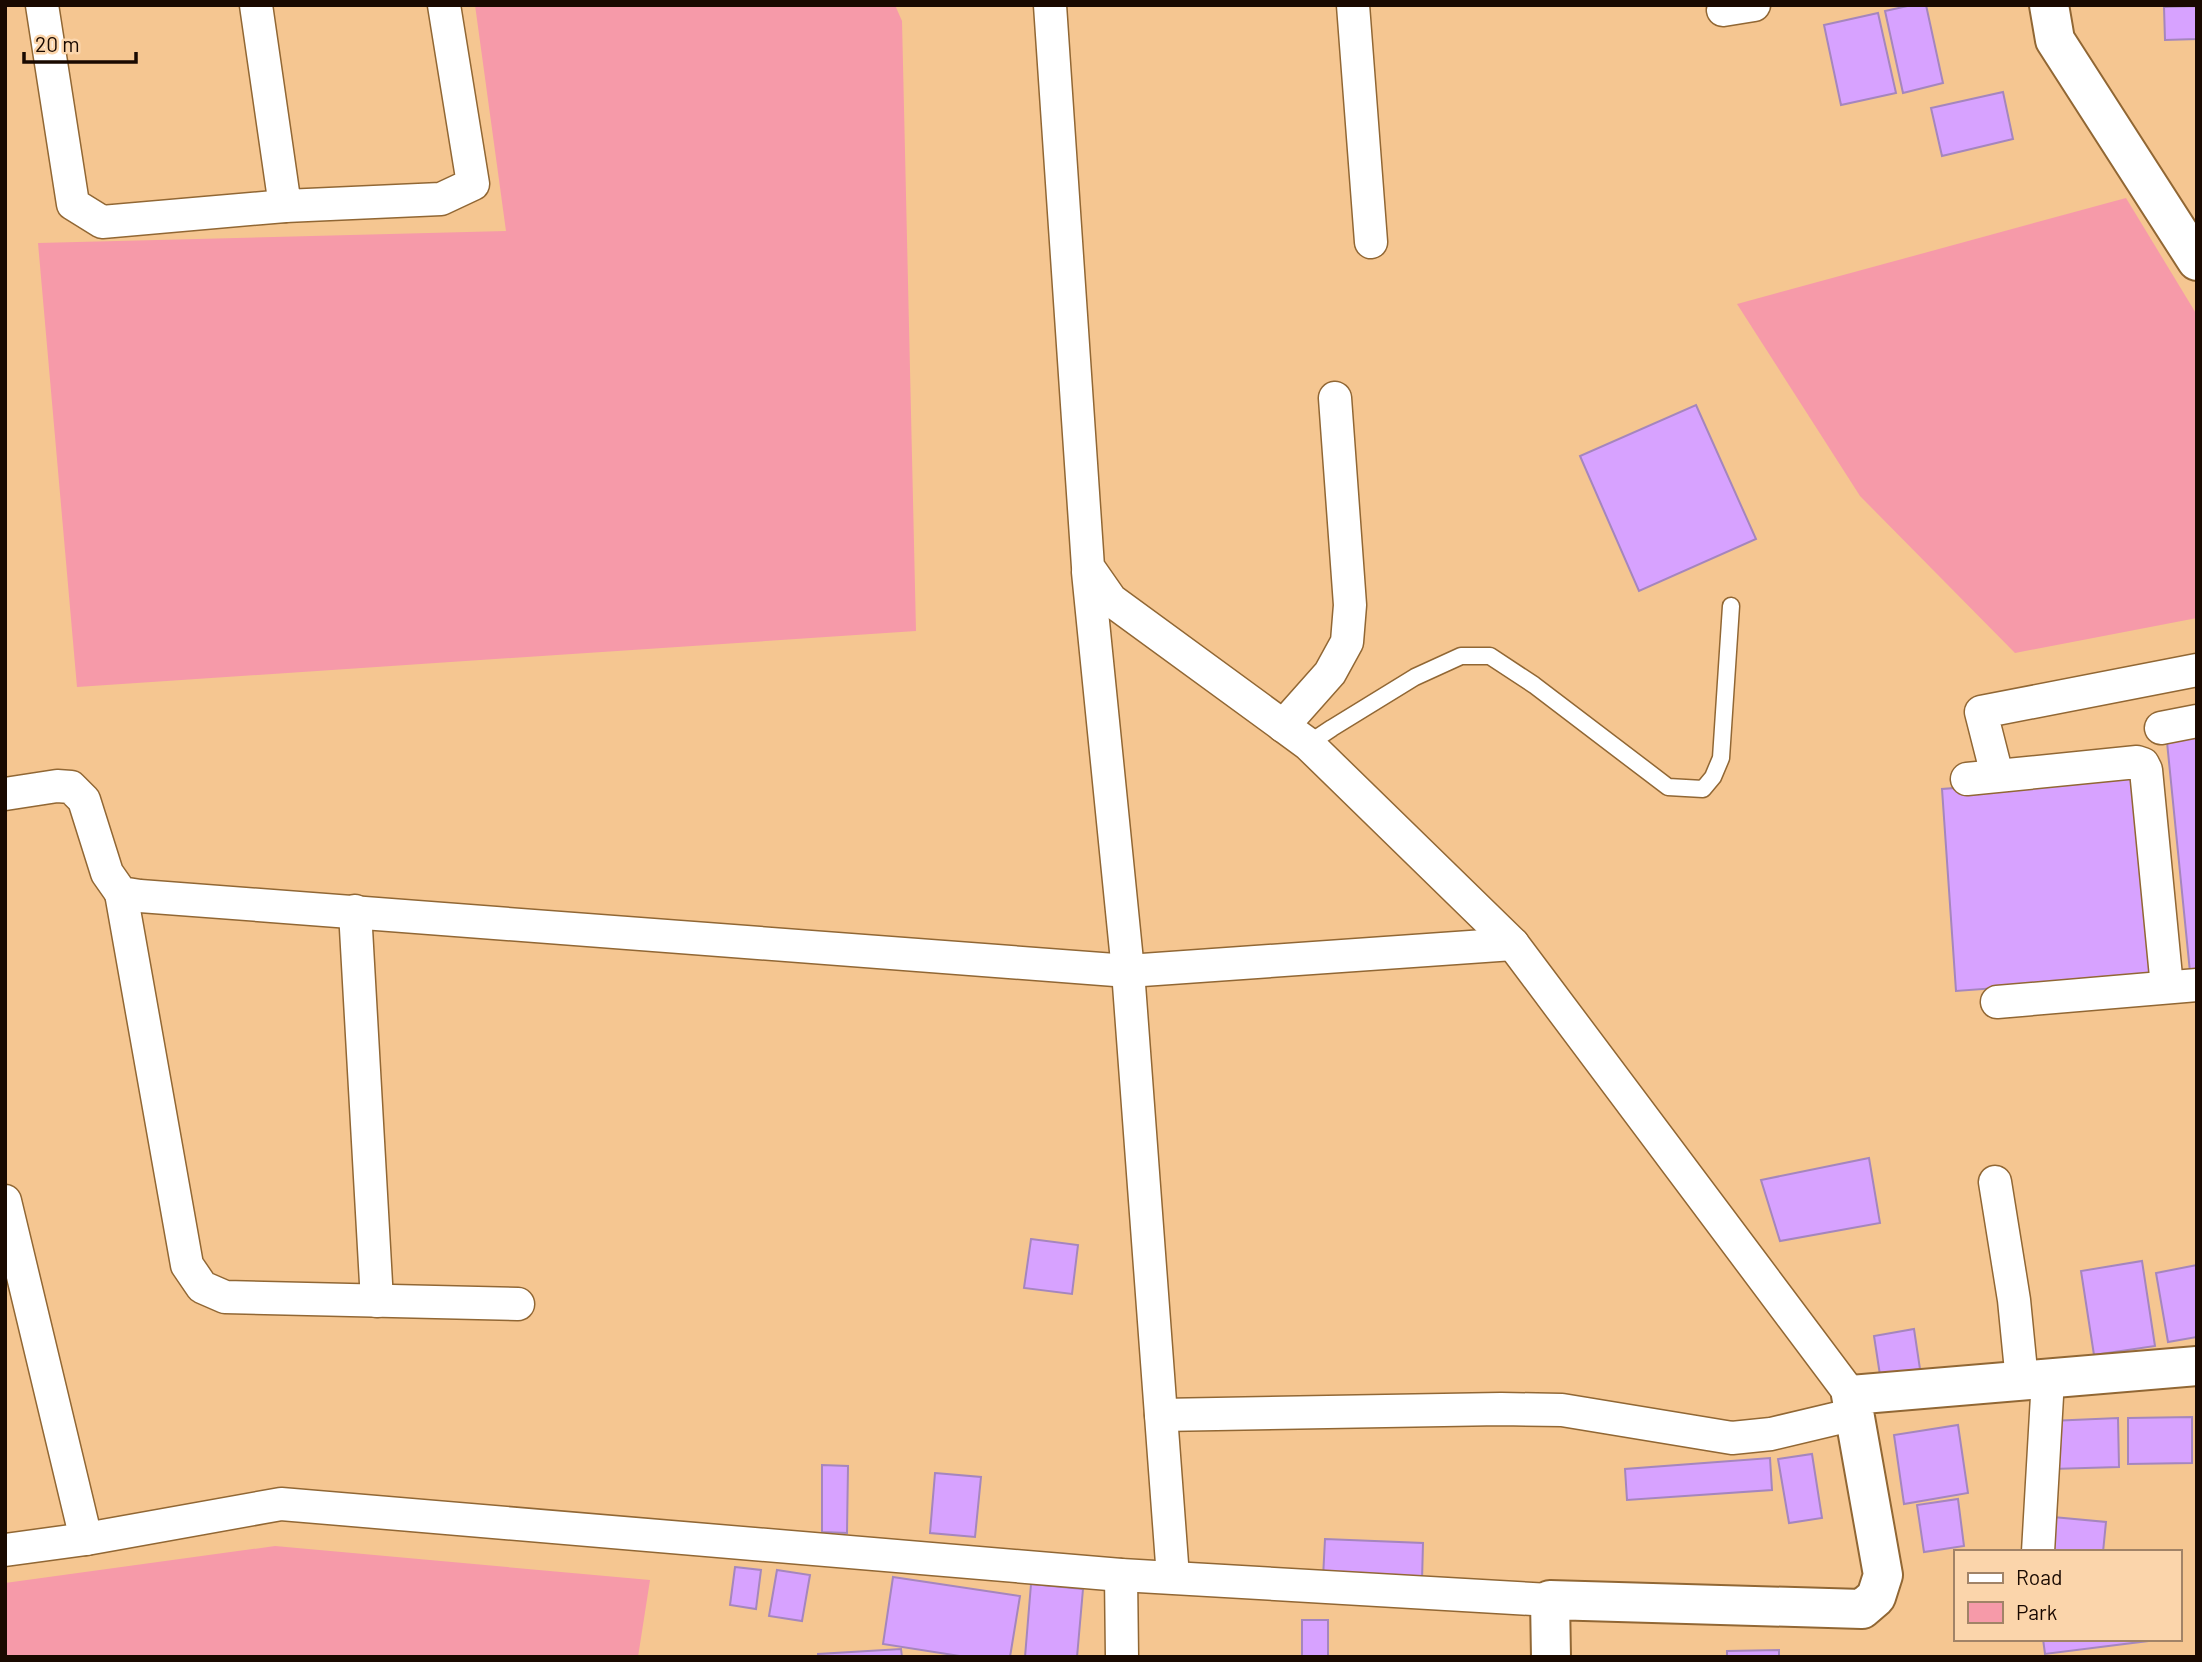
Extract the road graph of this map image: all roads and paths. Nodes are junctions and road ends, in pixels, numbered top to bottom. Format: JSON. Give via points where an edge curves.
{"nodes":[{"id":1,"x":42,"y":5,"type":"edge"},
{"id":2,"x":256,"y":5,"type":"edge"},
{"id":3,"x":444,"y":5,"type":"edge"},
{"id":4,"x":1353,"y":5,"type":"edge"},
{"id":5,"x":1754,"y":5,"type":"edge"},
{"id":6,"x":2049,"y":5,"type":"edge"},
{"id":7,"x":1058,"y":6,"type":"edge"},
{"id":8,"x":1723,"y":10,"type":"dead end"},
{"id":9,"x":285,"y":206,"type":"junction"},
{"id":10,"x":1371,"y":242,"type":"dead end"},
{"id":11,"x":2197,"y":261,"type":"edge"},
{"id":12,"x":1335,"y":398,"type":"dead end"},
{"id":13,"x":1088,"y":567,"type":"junction"},
{"id":14,"x":1731,"y":606,"type":"dead end"},
{"id":15,"x":2197,"y":670,"type":"edge"},
{"id":16,"x":2197,"y":721,"type":"edge"},
{"id":17,"x":1283,"y":726,"type":"junction"},
{"id":18,"x":2161,"y":729,"type":"dead end"},
{"id":19,"x":1308,"y":744,"type":"junction"},
{"id":20,"x":5,"y":794,"type":"edge"},
{"id":21,"x":121,"y":893,"type":"junction"},
{"id":22,"x":355,"y":911,"type":"junction"},
{"id":23,"x":1513,"y":944,"type":"junction"},
{"id":24,"x":1128,"y":971,"type":"junction"},
{"id":25,"x":2182,"y":986,"type":"edge"},
{"id":26,"x":1997,"y":1002,"type":"dead end"},
{"id":27,"x":1995,"y":1182,"type":"dead end"},
{"id":28,"x":5,"y":1201,"type":"edge"},
{"id":29,"x":377,"y":1301,"type":"junction"},
{"id":30,"x":518,"y":1304,"type":"dead end"},
{"id":31,"x":2197,"y":1366,"type":"edge"},
{"id":32,"x":2035,"y":1380,"type":"junction"},
{"id":33,"x":1853,"y":1405,"type":"junction"},
{"id":34,"x":1161,"y":1415,"type":"junction"},
{"id":35,"x":86,"y":1539,"type":"junction"},
{"id":36,"x":5,"y":1550,"type":"edge"},
{"id":37,"x":2038,"y":1550,"type":"edge"},
{"id":38,"x":1121,"y":1575,"type":"junction"},
{"id":39,"x":1173,"y":1577,"type":"junction"},
{"id":40,"x":1550,"y":1600,"type":"junction"},
{"id":41,"x":1122,"y":1657,"type":"edge"},
{"id":42,"x":1550,"y":1657,"type":"edge"}],
"edges":[{"from":1,"to":9,"type":"street","via":[[73,204],[102,222]]},
{"from":2,"to":9,"type":"street"},
{"from":3,"to":9,"type":"street","via":[[473,184],[440,199]]},
{"from":4,"to":10,"type":"street"},
{"from":5,"to":8,"type":"street"},
{"from":6,"to":11,"type":"street","via":[[2055,40]]},
{"from":7,"to":13,"type":"street"},
{"from":12,"to":17,"type":"street","via":[[1350,604],[1347,642],[1329,673]]},
{"from":13,"to":17,"type":"street","via":[[1111,600]]},
{"from":13,"to":24,"type":"street"},
{"from":14,"to":19,"type":"lane","via":[[1721,758],[1703,789],[1668,787],[1490,656],[1461,656],[1415,677]]},
{"from":15,"to":25,"type":"street","via":[[1981,712],[1982,777],[2143,764]]},
{"from":16,"to":18,"type":"street"},
{"from":17,"to":19,"type":"street"},
{"from":19,"to":23,"type":"street"},
{"from":20,"to":21,"type":"street","via":[[71,787],[84,800],[107,873]]},
{"from":21,"to":22,"type":"street"},
{"from":21,"to":29,"type":"street","via":[[187,1265],[202,1287],[225,1297]]},
{"from":22,"to":24,"type":"street"},
{"from":22,"to":29,"type":"street"},
{"from":23,"to":24,"type":"street"},
{"from":23,"to":33,"type":"street"},
{"from":24,"to":34,"type":"street"},
{"from":25,"to":26,"type":"street"},
{"from":27,"to":32,"type":"street","via":[[2014,1300]]},
{"from":28,"to":35,"type":"street"},
{"from":29,"to":30,"type":"street"},
{"from":31,"to":32,"type":"street"},
{"from":32,"to":33,"type":"street"},
{"from":32,"to":37,"type":"street"},
{"from":33,"to":34,"type":"street","via":[[1771,1434],[1731,1438],[1562,1410]]},
{"from":33,"to":40,"type":"street","via":[[1883,1575],[1876,1597],[1862,1609]]},
{"from":34,"to":39,"type":"street"},
{"from":35,"to":36,"type":"street"},
{"from":35,"to":38,"type":"street","via":[[281,1504]]},
{"from":38,"to":39,"type":"street"},
{"from":38,"to":41,"type":"street"},
{"from":39,"to":40,"type":"street"},
{"from":40,"to":42,"type":"street"}]}
